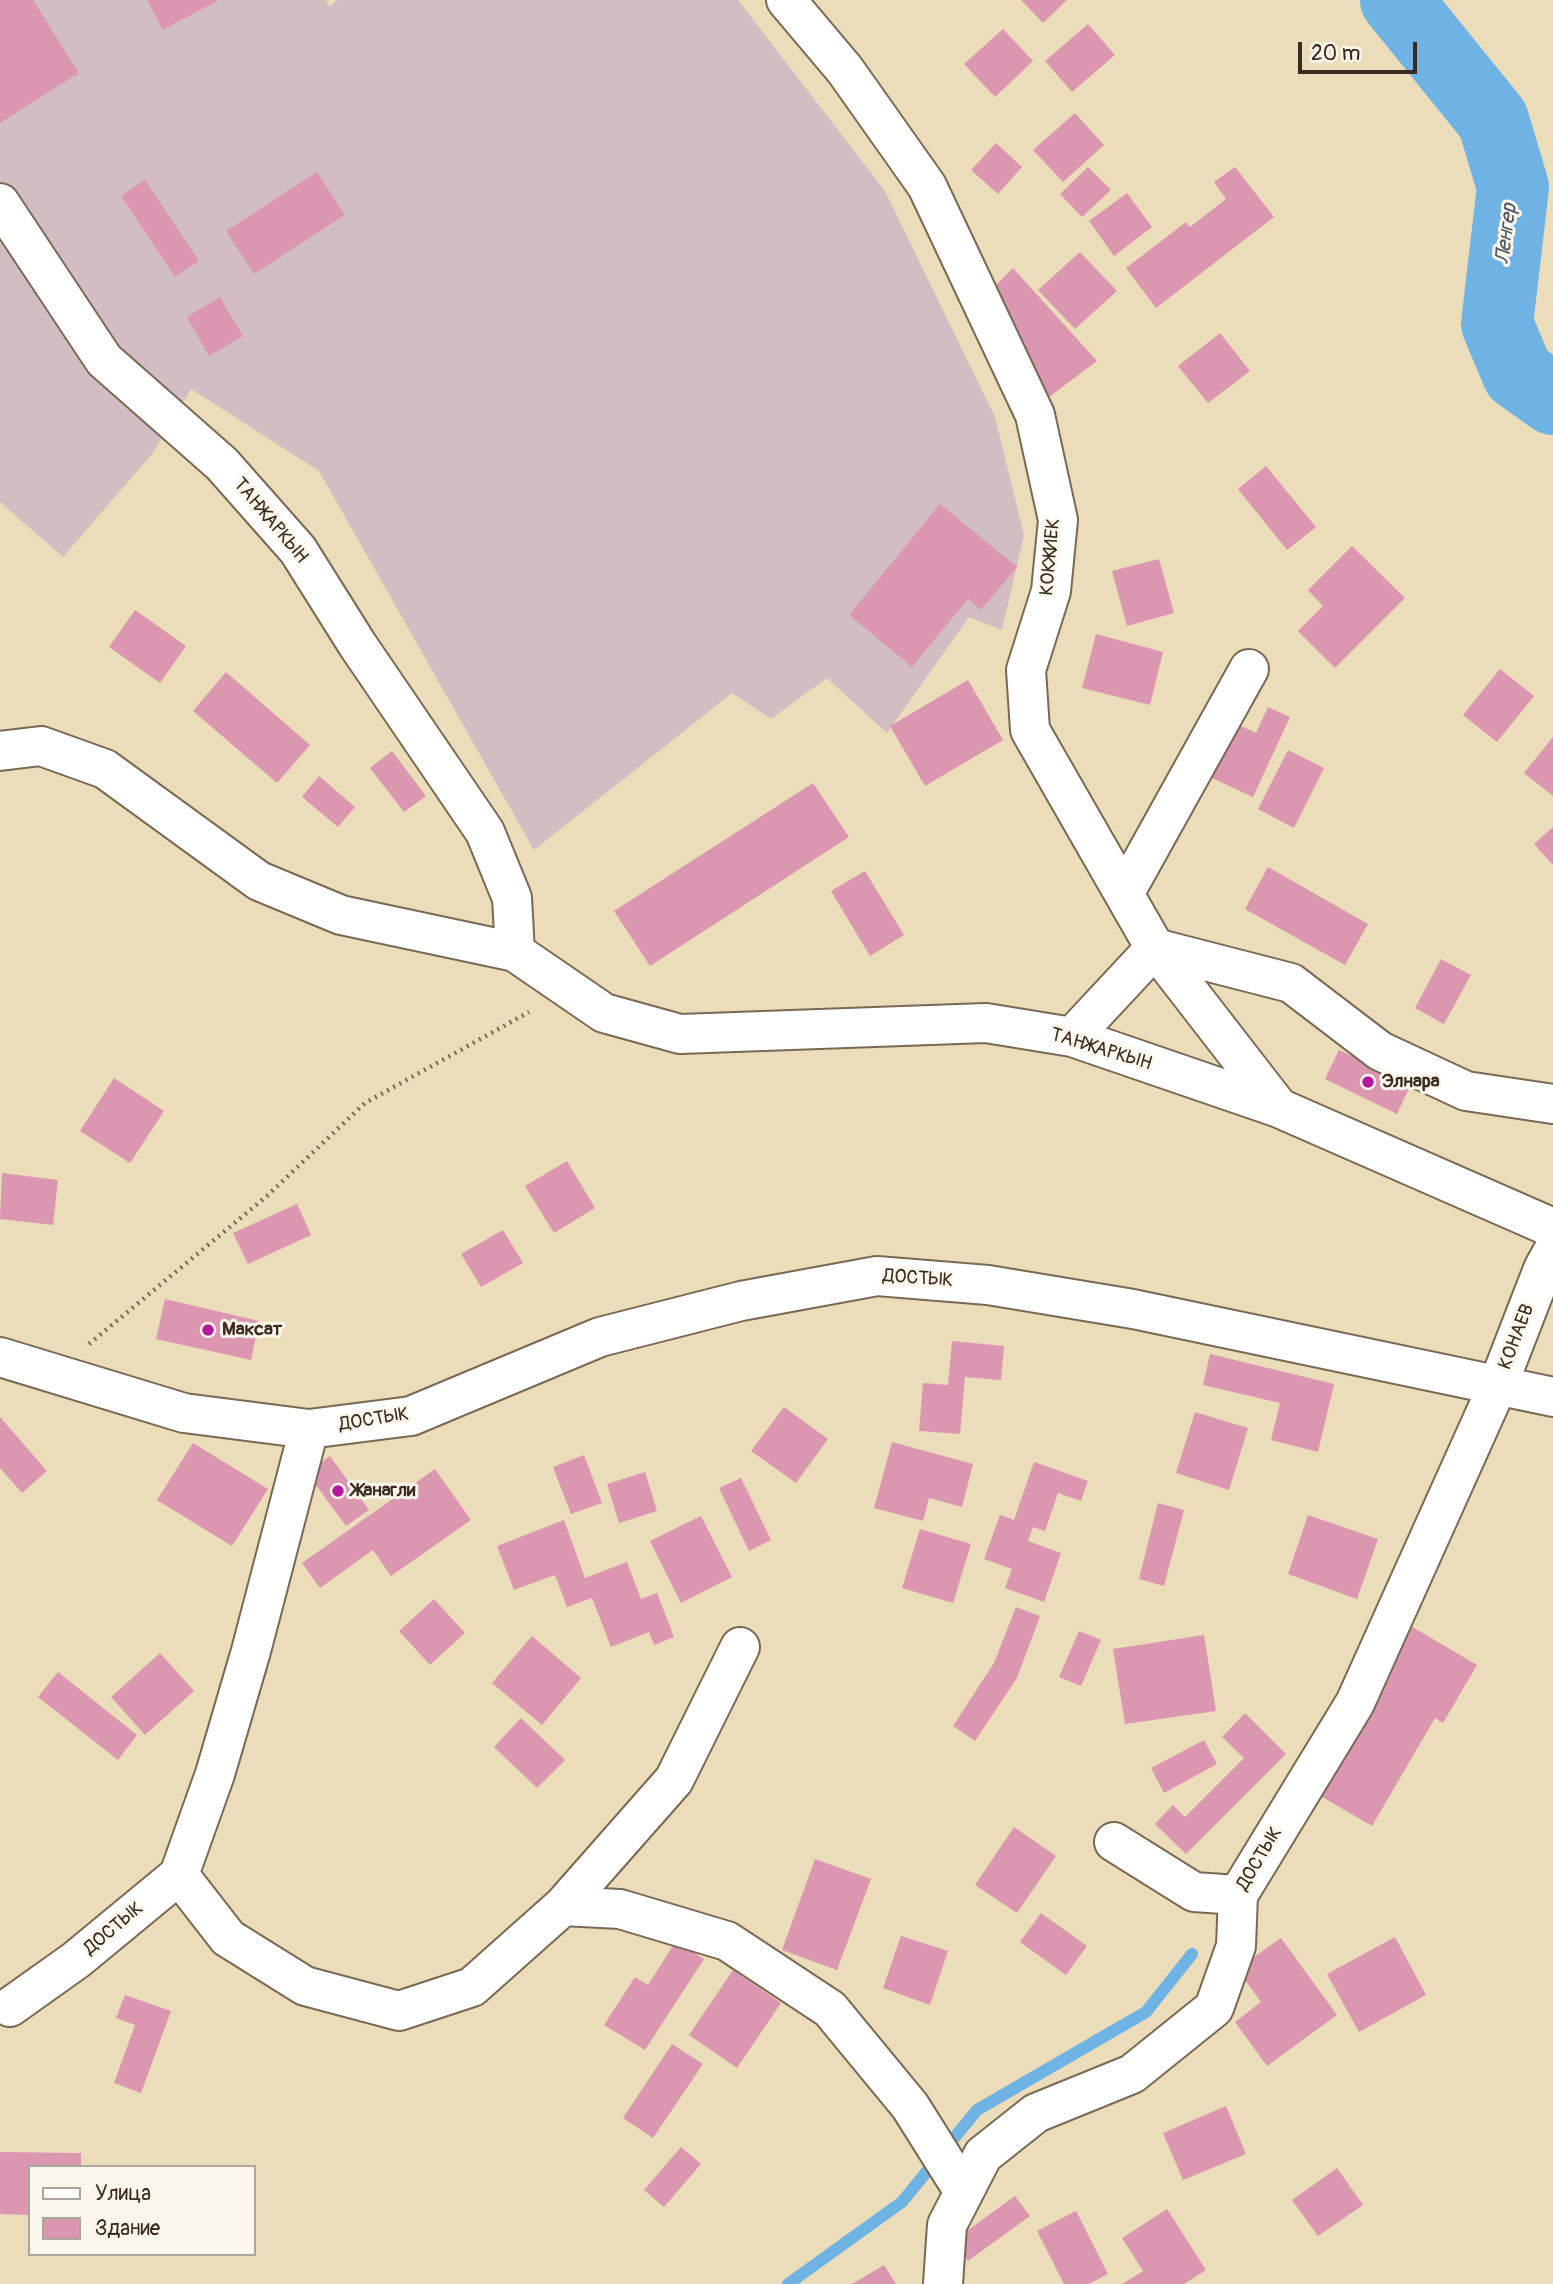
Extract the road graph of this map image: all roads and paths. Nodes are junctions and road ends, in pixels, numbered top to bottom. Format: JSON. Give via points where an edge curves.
{"nodes":[{"id":1,"x":786,"y":0,"type":"edge"},
{"id":2,"x":0,"y":203,"type":"edge"},
{"id":3,"x":1249,"y":669,"type":"dead end"},
{"id":4,"x":0,"y":751,"type":"edge"},
{"id":5,"x":1125,"y":894,"type":"junction"},
{"id":6,"x":1155,"y":948,"type":"junction"},
{"id":7,"x":515,"y":952,"type":"junction"},
{"id":8,"x":541,"y":1012,"type":"dead end"},
{"id":9,"x":1072,"y":1037,"type":"junction"},
{"id":10,"x":1553,"y":1104,"type":"edge"},
{"id":11,"x":1279,"y":1108,"type":"junction"},
{"id":12,"x":1553,"y":1227,"type":"edge"},
{"id":13,"x":1550,"y":1264,"type":"edge"},
{"id":14,"x":0,"y":1357,"type":"edge"},
{"id":15,"x":53,"y":1373,"type":"junction"},
{"id":16,"x":1498,"y":1385,"type":"junction"},
{"id":17,"x":1553,"y":1397,"type":"edge"},
{"id":18,"x":309,"y":1429,"type":"junction"},
{"id":19,"x":740,"y":1647,"type":"dead end"},
{"id":20,"x":1114,"y":1842,"type":"dead end"},
{"id":21,"x":179,"y":1875,"type":"junction"},
{"id":22,"x":1238,"y":1895,"type":"junction"},
{"id":23,"x":563,"y":1906,"type":"junction"},
{"id":24,"x":10,"y":2007,"type":"dead end"},
{"id":25,"x":964,"y":2192,"type":"junction"},
{"id":26,"x":943,"y":2284,"type":"edge"}],
"edges":[{"from":1,"to":5,"type":"street","name":"КОКЖИЕК","via":[[845,70],[927,186],[1035,415],[1058,520],[1051,591],[1026,670],[1030,730]]},
{"from":2,"to":7,"type":"street","name":"ТАНЖАРКЫН","via":[[104,360],[222,464],[298,550],[485,832],[512,898]]},
{"from":3,"to":5,"type":"street"},
{"from":4,"to":7,"type":"street","name":"ТАНЖАРКЫН","via":[[41,746],[105,769],[259,881],[341,915]]},
{"from":5,"to":6,"type":"street","name":"КОКЖИЕК"},
{"from":6,"to":9,"type":"street"},
{"from":6,"to":10,"type":"street","via":[[1291,983],[1380,1051],[1466,1091]]},
{"from":6,"to":11,"type":"street","name":"КОКЖИЕК"},
{"from":7,"to":9,"type":"street","name":"ТАНЖАРКЫН","via":[[604,1013],[680,1034],[986,1023]]},
{"from":8,"to":15,"type":"path","via":[[528,1012],[365,1103],[267,1196]]},
{"from":9,"to":11,"type":"street","name":"ТАНЖАРКЫН"},
{"from":11,"to":12,"type":"street","name":"ТАНЖАРКЫН"},
{"from":13,"to":16,"type":"street","name":"КОНАЕВ"},
{"from":14,"to":15,"type":"street","name":"ДОСТЫК"},
{"from":15,"to":18,"type":"street","name":"ДОСТЫК","via":[[184,1413]]},
{"from":16,"to":17,"type":"street","name":"ДОСТЫК"},
{"from":16,"to":18,"type":"street","name":"ДОСТЫК","via":[[1133,1310],[988,1285],[877,1276],[741,1300],[600,1337],[411,1416]]},
{"from":16,"to":22,"type":"street","name":"ДОСТЫК","via":[[1355,1703]]},
{"from":18,"to":21,"type":"street","via":[[248,1663]]},
{"from":19,"to":23,"type":"street","via":[[674,1780]]},
{"from":20,"to":22,"type":"street","via":[[1194,1892]]},
{"from":21,"to":23,"type":"street","via":[[228,1938],[305,1986],[399,2011],[472,1987]]},
{"from":21,"to":24,"type":"street","name":"ДОСТЫК","via":[[76,1960]]},
{"from":22,"to":25,"type":"street","name":"ДОСТЫК","via":[[1236,1946],[1214,2008],[1132,2074],[1036,2113],[983,2155]]},
{"from":23,"to":25,"type":"street","via":[[620,1909],[727,1941],[830,2009],[910,2106]]},
{"from":25,"to":26,"type":"street","name":"ДОСТЫК","via":[[947,2225]]}]}
